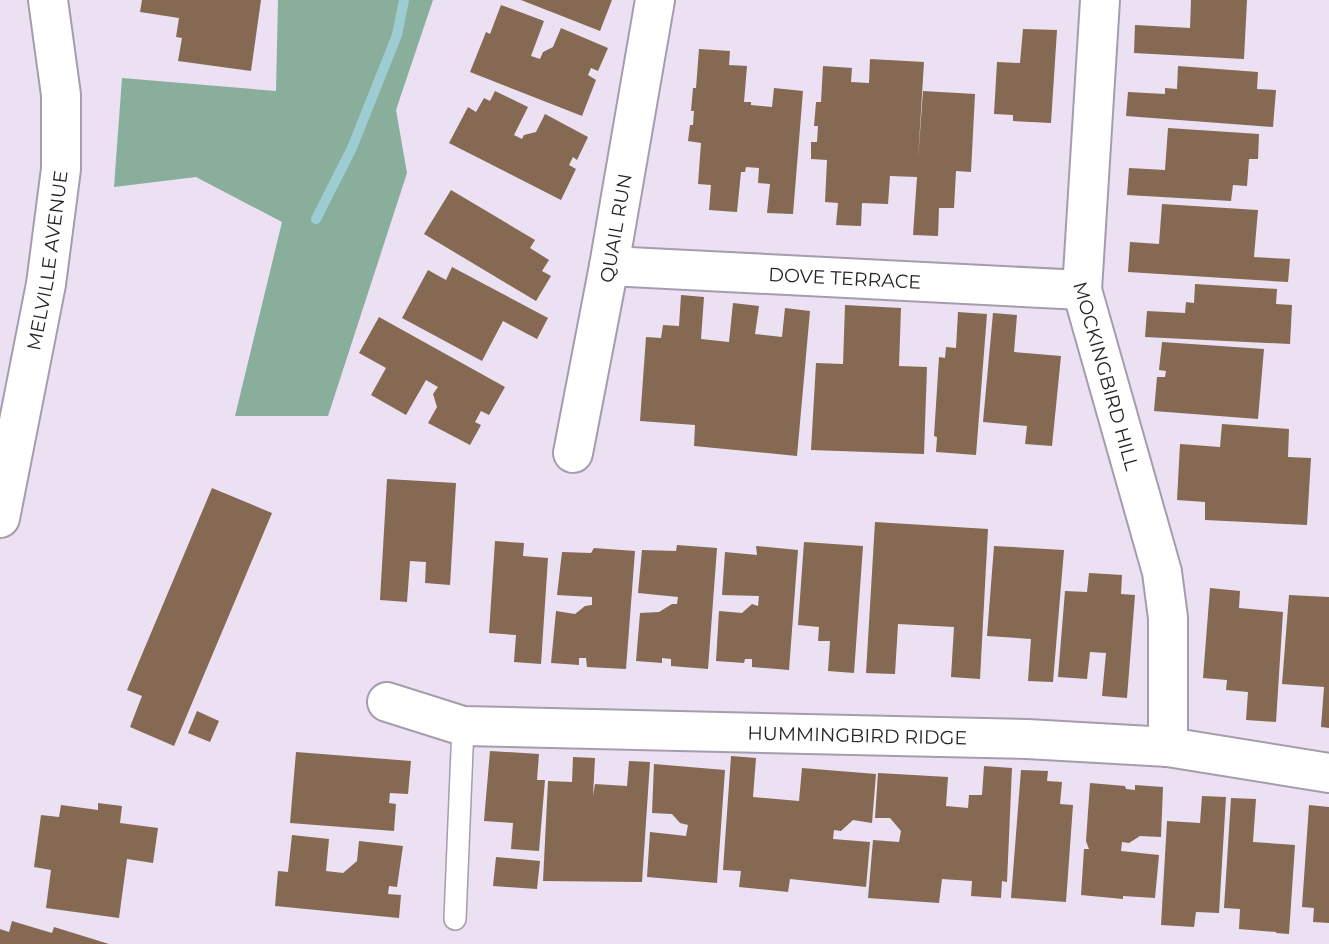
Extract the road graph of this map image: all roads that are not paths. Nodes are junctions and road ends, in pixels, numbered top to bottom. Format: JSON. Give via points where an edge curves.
{"nodes":[{"id":1,"x":48,"y":0,"type":"edge"},
{"id":2,"x":655,"y":0,"type":"edge"},
{"id":3,"x":1100,"y":0,"type":"edge"},
{"id":4,"x":609,"y":266,"type":"junction"},
{"id":5,"x":1082,"y":290,"type":"junction"},
{"id":6,"x":573,"y":453,"type":"dead end"},
{"id":7,"x":0,"y":518,"type":"edge"},
{"id":8,"x":387,"y":702,"type":"dead end"},
{"id":9,"x":463,"y":726,"type":"junction"},
{"id":10,"x":1168,"y":747,"type":"junction"},
{"id":11,"x":1329,"y":773,"type":"edge"},
{"id":12,"x":455,"y":919,"type":"dead end"}],
"edges":[{"from":1,"to":7,"type":"street","name":"MELVILLE AVENUE","via":[[61,95],[61,169],[46,284]]},
{"from":2,"to":4,"type":"street","name":"QUAIL RUN"},
{"from":3,"to":5,"type":"street","name":"MOCKINGBIRD HILL"},
{"from":4,"to":5,"type":"street","name":"DOVE TERRACE"},
{"from":4,"to":6,"type":"street","name":"QUAIL RUN"},
{"from":5,"to":10,"type":"street","name":"MOCKINGBIRD HILL","via":[[1162,572],[1168,618]]},
{"from":8,"to":9,"type":"street","name":"HUMMINGBIRD RIDGE"},
{"from":9,"to":10,"type":"street","name":"HUMMINGBIRD RIDGE","via":[[1027,739]]},
{"from":9,"to":12,"type":"lane"},
{"from":10,"to":11,"type":"street","name":"HUMMINGBIRD RIDGE"}]}
